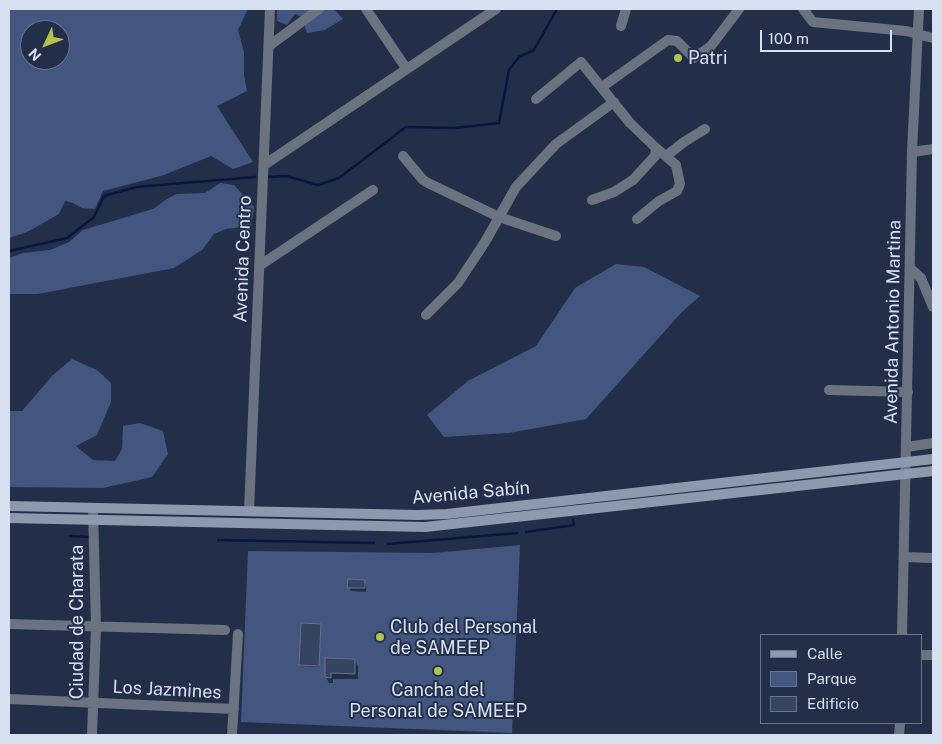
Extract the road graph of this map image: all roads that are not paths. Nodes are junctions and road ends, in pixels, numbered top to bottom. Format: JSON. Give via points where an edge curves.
{"nodes":[{"id":1,"x":270,"y":9,"type":"edge"},
{"id":2,"x":319,"y":9,"type":"edge"},
{"id":3,"x":366,"y":9,"type":"edge"},
{"id":4,"x":496,"y":9,"type":"edge"},
{"id":5,"x":626,"y":9,"type":"edge"},
{"id":6,"x":739,"y":9,"type":"edge"},
{"id":7,"x":803,"y":9,"type":"edge"},
{"id":8,"x":919,"y":9,"type":"edge"},
{"id":9,"x":621,"y":26,"type":"dead end"},
{"id":10,"x":918,"y":34,"type":"junction"},
{"id":11,"x":933,"y":38,"type":"edge"},
{"id":12,"x":269,"y":46,"type":"junction"},
{"id":13,"x":406,"y":68,"type":"junction"},
{"id":14,"x":602,"y":87,"type":"junction"},
{"id":15,"x":536,"y":99,"type":"dead end"},
{"id":16,"x":614,"y":102,"type":"junction"},
{"id":17,"x":706,"y":129,"type":"dead end"},
{"id":18,"x":656,"y":148,"type":"junction"},
{"id":19,"x":933,"y":149,"type":"edge"},
{"id":20,"x":912,"y":152,"type":"junction"},
{"id":21,"x":403,"y":156,"type":"dead end"},
{"id":22,"x":666,"y":156,"type":"junction"},
{"id":23,"x":264,"y":165,"type":"junction"},
{"id":24,"x":373,"y":190,"type":"dead end"},
{"id":25,"x":592,"y":200,"type":"dead end"},
{"id":26,"x":499,"y":217,"type":"junction"},
{"id":27,"x":637,"y":219,"type":"dead end"},
{"id":28,"x":556,"y":236,"type":"dead end"},
{"id":29,"x":259,"y":266,"type":"junction"},
{"id":30,"x":911,"y":269,"type":"junction"},
{"id":31,"x":933,"y":307,"type":"edge"},
{"id":32,"x":426,"y":315,"type":"dead end"},
{"id":33,"x":829,"y":390,"type":"dead end"},
{"id":34,"x":908,"y":392,"type":"junction"},
{"id":35,"x":933,"y":443,"type":"edge"},
{"id":36,"x":907,"y":446,"type":"junction"},
{"id":37,"x":933,"y":459,"type":"edge"},
{"id":38,"x":906,"y":461,"type":"junction"},
{"id":39,"x":933,"y":471,"type":"edge"},
{"id":40,"x":905,"y":474,"type":"junction"},
{"id":41,"x":9,"y":506,"type":"edge"},
{"id":42,"x":93,"y":508,"type":"junction"},
{"id":43,"x":249,"y":511,"type":"junction"},
{"id":44,"x":9,"y":518,"type":"edge"},
{"id":45,"x":94,"y":520,"type":"junction"},
{"id":46,"x":904,"y":557,"type":"junction"},
{"id":47,"x":933,"y":558,"type":"edge"},
{"id":48,"x":9,"y":624,"type":"edge"},
{"id":49,"x":96,"y":627,"type":"junction"},
{"id":50,"x":225,"y":630,"type":"dead end"},
{"id":51,"x":238,"y":634,"type":"dead end"},
{"id":52,"x":902,"y":634,"type":"edge"},
{"id":53,"x":9,"y":699,"type":"edge"},
{"id":54,"x":93,"y":703,"type":"junction"},
{"id":55,"x":234,"y":710,"type":"junction"},
{"id":56,"x":92,"y":735,"type":"edge"},
{"id":57,"x":232,"y":735,"type":"edge"}],
"edges":[{"from":1,"to":12,"type":"street","name":"Avenida Centro"},
{"from":2,"to":12,"type":"street"},
{"from":3,"to":13,"type":"street"},
{"from":4,"to":13,"type":"street"},
{"from":5,"to":9,"type":"street"},
{"from":6,"to":14,"type":"street","via":[[710,46],[694,58],[677,41],[668,40]]},
{"from":7,"to":10,"type":"street","via":[[813,22]]},
{"from":8,"to":10,"type":"street","name":"Avenida Antonio Martina"},
{"from":10,"to":11,"type":"street"},
{"from":10,"to":20,"type":"street","name":"Avenida Antonio Martina"},
{"from":12,"to":23,"type":"street","name":"Avenida Centro"},
{"from":13,"to":23,"type":"street"},
{"from":14,"to":15,"type":"street","via":[[581,62]]},
{"from":14,"to":16,"type":"street"},
{"from":16,"to":18,"type":"street"},
{"from":16,"to":26,"type":"street","via":[[556,144],[516,187]]},
{"from":17,"to":22,"type":"street"},
{"from":18,"to":22,"type":"street"},
{"from":18,"to":25,"type":"street","via":[[655,156],[633,180]]},
{"from":19,"to":20,"type":"street"},
{"from":20,"to":30,"type":"street","name":"Avenida Antonio Martina"},
{"from":21,"to":26,"type":"street","via":[[423,180]]},
{"from":22,"to":27,"type":"street","via":[[676,165],[680,184],[677,191],[658,201]]},
{"from":23,"to":29,"type":"street","name":"Avenida Centro"},
{"from":24,"to":29,"type":"street"},
{"from":26,"to":28,"type":"street"},
{"from":26,"to":32,"type":"street","via":[[458,283]]},
{"from":29,"to":43,"type":"street","name":"Avenida Centro"},
{"from":30,"to":31,"type":"street","via":[[921,278]]},
{"from":30,"to":34,"type":"street","name":"Avenida Antonio Martina"},
{"from":33,"to":34,"type":"street"},
{"from":34,"to":36,"type":"street","name":"Avenida Antonio Martina"},
{"from":35,"to":36,"type":"street"},
{"from":36,"to":38,"type":"street","name":"Avenida Antonio Martina"},
{"from":37,"to":38,"type":"main road","name":"Avenida Sabín"},
{"from":38,"to":40,"type":"street","name":"Avenida Antonio Martina"},
{"from":38,"to":43,"type":"main road","name":"Avenida Sabín","via":[[447,514]]},
{"from":39,"to":40,"type":"main road","name":"Avenida Sabín"},
{"from":40,"to":45,"type":"main road","name":"Avenida Sabín","via":[[432,526]]},
{"from":40,"to":46,"type":"street","name":"Avenida Antonio Martina"},
{"from":41,"to":42,"type":"main road","name":"Avenida Sabín"},
{"from":42,"to":43,"type":"main road","name":"Avenida Sabín"},
{"from":42,"to":45,"type":"street","name":"Ciudad de Charata"},
{"from":44,"to":45,"type":"main road","name":"Avenida Sabín"},
{"from":45,"to":49,"type":"street","name":"Ciudad de Charata"},
{"from":46,"to":47,"type":"street"},
{"from":46,"to":52,"type":"street","name":"Avenida Antonio Martina"},
{"from":48,"to":49,"type":"street"},
{"from":49,"to":50,"type":"street"},
{"from":49,"to":54,"type":"street","name":"Ciudad de Charata"},
{"from":51,"to":55,"type":"street"},
{"from":53,"to":54,"type":"street","name":"Los Jazmines"},
{"from":54,"to":55,"type":"street","name":"Los Jazmines"},
{"from":54,"to":56,"type":"street","name":"Ciudad de Charata"},
{"from":55,"to":57,"type":"street"}]}
